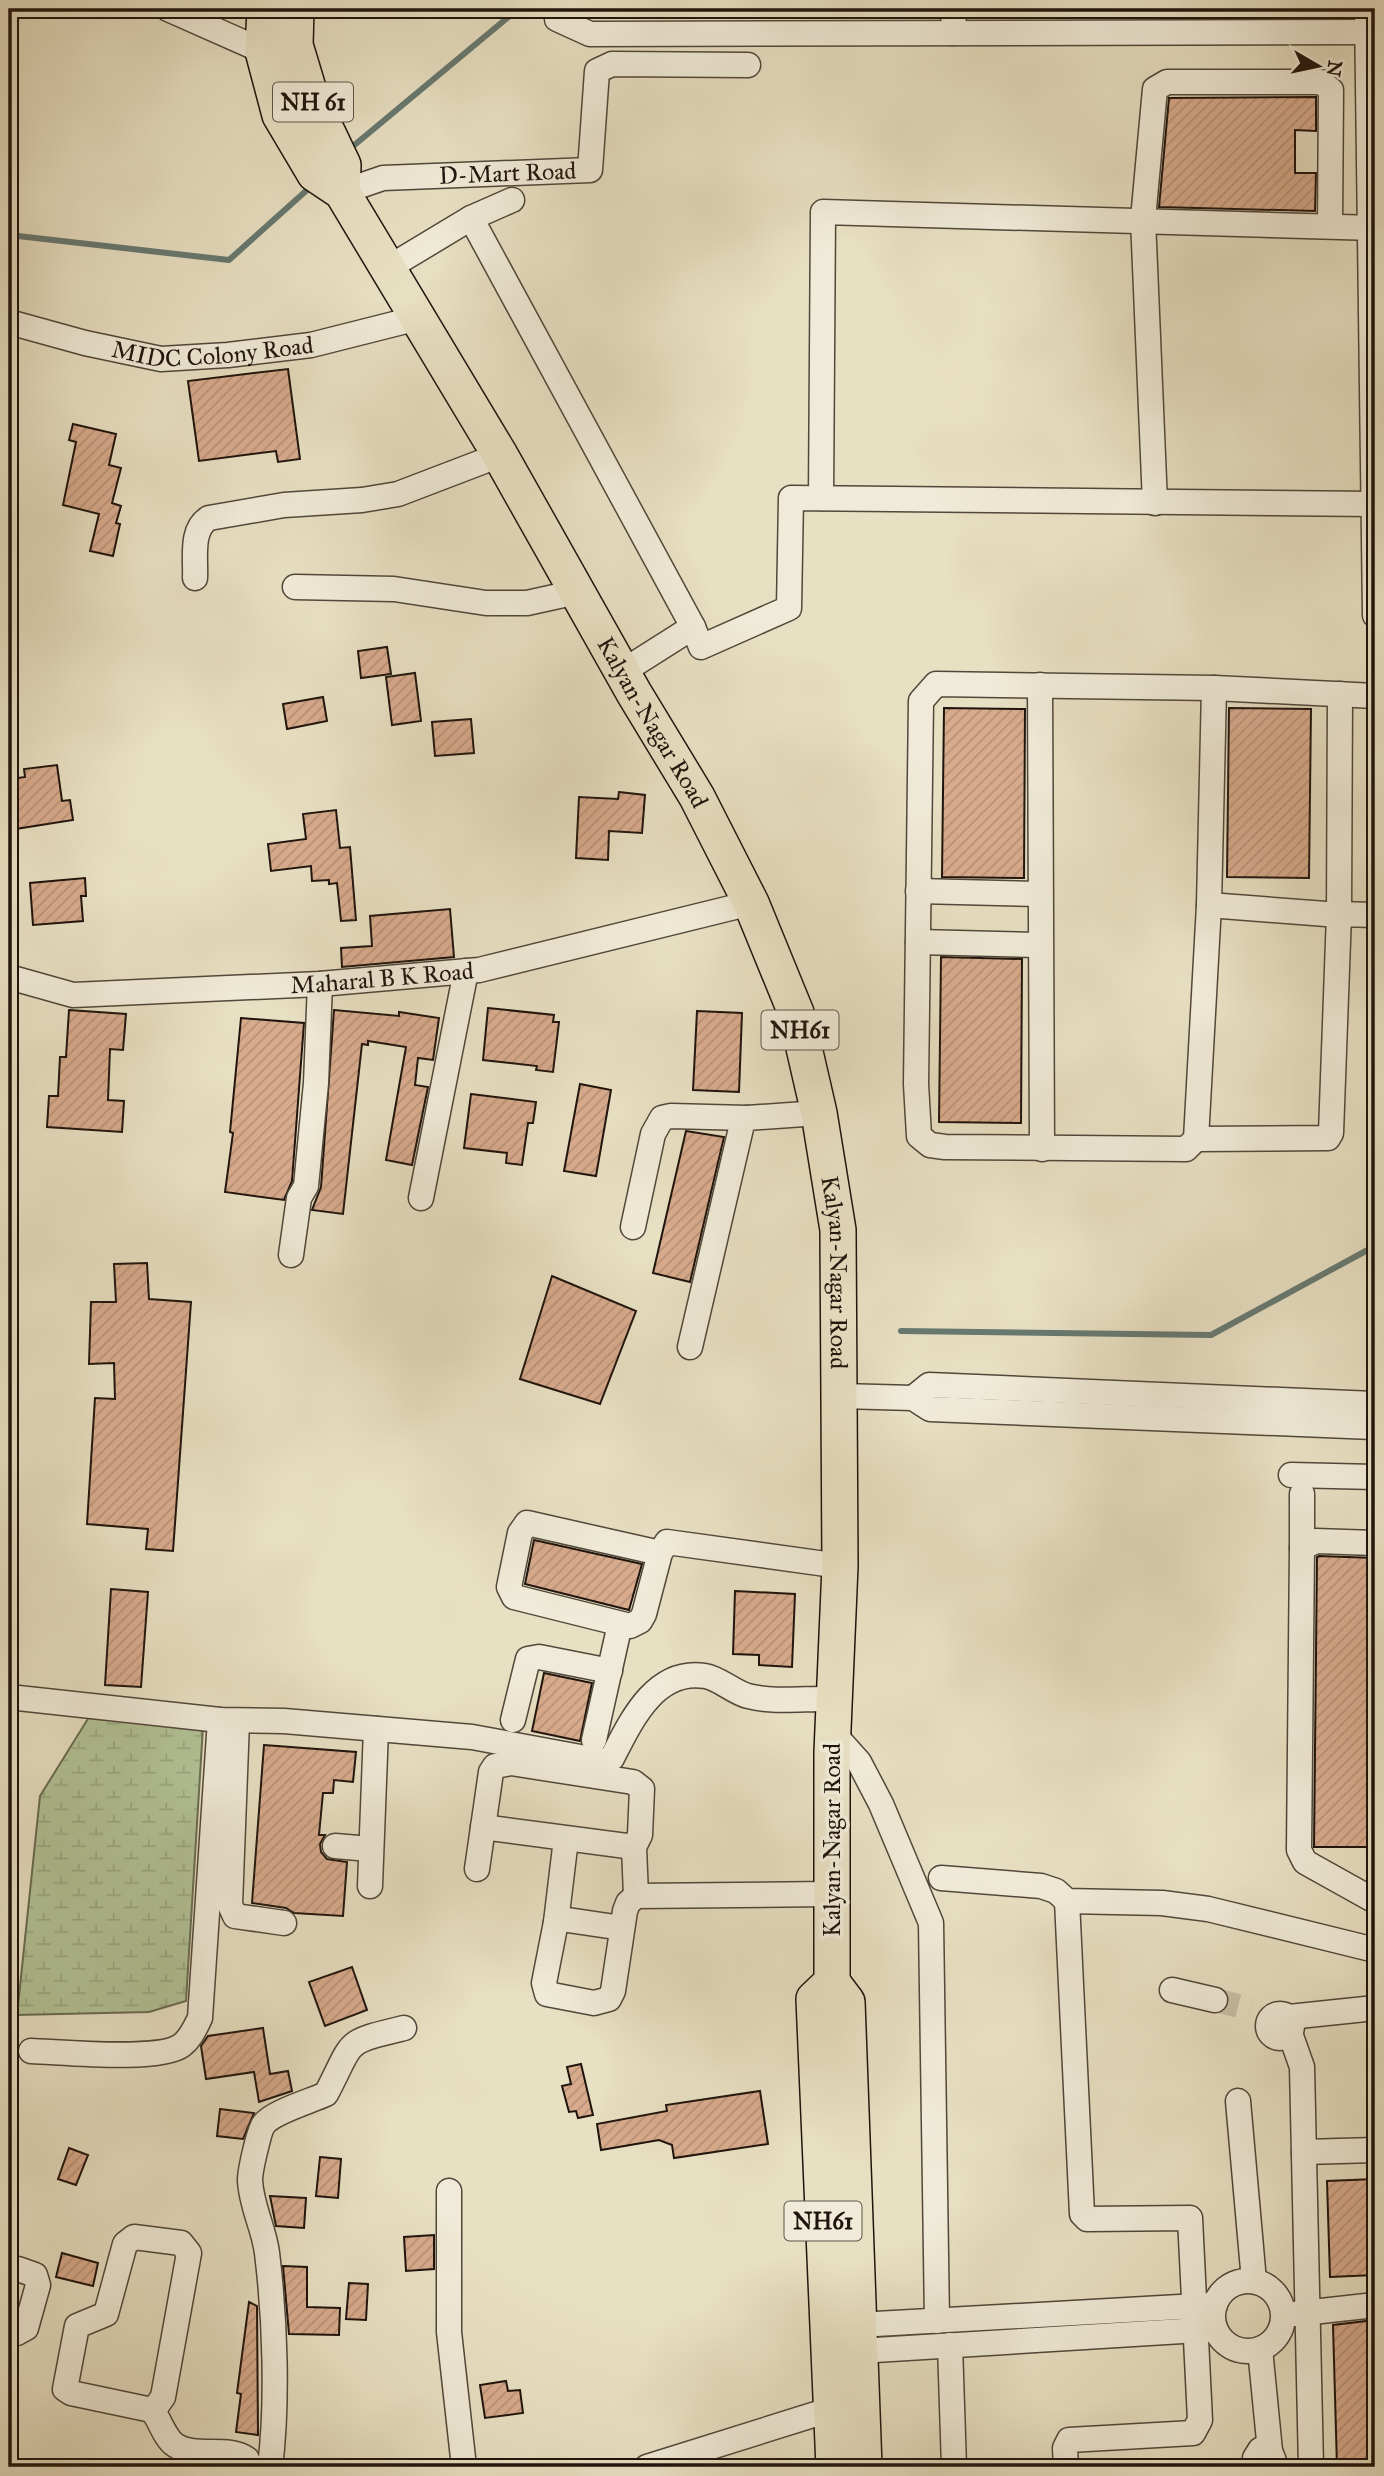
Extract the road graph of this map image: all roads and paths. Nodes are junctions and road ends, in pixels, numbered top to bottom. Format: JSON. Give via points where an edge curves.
{"nodes":[{"id":1,"x":167,"y":9,"type":"edge"},
{"id":2,"x":265,"y":9,"type":"edge"},
{"id":3,"x":296,"y":9,"type":"edge"},
{"id":4,"x":557,"y":9,"type":"edge"},
{"id":5,"x":954,"y":9,"type":"edge"},
{"id":6,"x":1370,"y":24,"type":"edge"},
{"id":7,"x":953,"y":33,"type":"junction"},
{"id":8,"x":279,"y":48,"type":"junction"},
{"id":9,"x":748,"y":65,"type":"dead end"},
{"id":10,"x":342,"y":192,"type":"junction"},
{"id":11,"x":512,"y":200,"type":"dead end"},
{"id":12,"x":471,"y":218,"type":"junction"},
{"id":13,"x":1143,"y":219,"type":"junction"},
{"id":14,"x":1330,"y":226,"type":"junction"},
{"id":15,"x":1373,"y":228,"type":"edge"},
{"id":16,"x":387,"y":268,"type":"junction"},
{"id":17,"x":418,"y":318,"type":"junction"},
{"id":18,"x":9,"y":322,"type":"edge"},
{"id":19,"x":500,"y":455,"type":"junction"},
{"id":20,"x":821,"y":498,"type":"junction"},
{"id":21,"x":1155,"y":503,"type":"junction"},
{"id":22,"x":1375,"y":504,"type":"edge"},
{"id":23,"x":195,"y":579,"type":"dead end"},
{"id":24,"x":295,"y":587,"type":"dead end"},
{"id":25,"x":577,"y":592,"type":"junction"},
{"id":26,"x":1375,"y":615,"type":"edge"},
{"id":27,"x":693,"y":627,"type":"junction"},
{"id":28,"x":622,"y":672,"type":"junction"},
{"id":29,"x":1040,"y":685,"type":"junction"},
{"id":30,"x":1214,"y":688,"type":"junction"},
{"id":31,"x":1340,"y":694,"type":"junction"},
{"id":32,"x":1375,"y":696,"type":"edge"},
{"id":33,"x":918,"y":891,"type":"junction"},
{"id":34,"x":1039,"y":894,"type":"junction"},
{"id":35,"x":751,"y":903,"type":"junction"},
{"id":36,"x":1209,"y":905,"type":"junction"},
{"id":37,"x":1339,"y":915,"type":"junction"},
{"id":38,"x":1375,"y":915,"type":"edge"},
{"id":39,"x":918,"y":942,"type":"junction"},
{"id":40,"x":1039,"y":945,"type":"junction"},
{"id":41,"x":466,"y":971,"type":"junction"},
{"id":42,"x":9,"y":977,"type":"edge"},
{"id":43,"x":320,"y":984,"type":"junction"},
{"id":44,"x":820,"y":1113,"type":"junction"},
{"id":45,"x":747,"y":1118,"type":"junction"},
{"id":46,"x":1196,"y":1139,"type":"junction"},
{"id":47,"x":1042,"y":1149,"type":"junction"},
{"id":48,"x":421,"y":1199,"type":"dead end"},
{"id":49,"x":634,"y":1227,"type":"dead end"},
{"id":50,"x":291,"y":1255,"type":"dead end"},
{"id":51,"x":690,"y":1347,"type":"dead end"},
{"id":52,"x":841,"y":1396,"type":"junction"},
{"id":53,"x":1374,"y":1416,"type":"edge"},
{"id":54,"x":1375,"y":1477,"type":"edge"},
{"id":55,"x":1375,"y":1543,"type":"edge"},
{"id":56,"x":1303,"y":1548,"type":"junction"},
{"id":57,"x":660,"y":1553,"type":"junction"},
{"id":58,"x":839,"y":1566,"type":"junction"},
{"id":59,"x":620,"y":1624,"type":"junction"},
{"id":60,"x":610,"y":1671,"type":"junction"},
{"id":61,"x":9,"y":1697,"type":"edge"},
{"id":62,"x":833,"y":1716,"type":"junction"},
{"id":63,"x":229,"y":1720,"type":"junction"},
{"id":64,"x":513,"y":1720,"type":"dead end"},
{"id":65,"x":375,"y":1737,"type":"junction"},
{"id":66,"x":301,"y":1738,"type":"dead end"},
{"id":67,"x":594,"y":1740,"type":"dead end"},
{"id":68,"x":482,"y":1826,"type":"junction"},
{"id":69,"x":566,"y":1839,"type":"junction"},
{"id":70,"x":335,"y":1846,"type":"dead end"},
{"id":71,"x":634,"y":1847,"type":"junction"},
{"id":72,"x":370,"y":1849,"type":"junction"},
{"id":73,"x":477,"y":1869,"type":"dead end"},
{"id":74,"x":941,"y":1878,"type":"dead end"},
{"id":75,"x":370,"y":1886,"type":"dead end"},
{"id":76,"x":830,"y":1894,"type":"junction"},
{"id":77,"x":636,"y":1896,"type":"junction"},
{"id":78,"x":1067,"y":1901,"type":"junction"},
{"id":79,"x":1375,"y":1901,"type":"edge"},
{"id":80,"x":556,"y":1922,"type":"junction"},
{"id":81,"x":284,"y":1923,"type":"dead end"},
{"id":82,"x":622,"y":1928,"type":"junction"},
{"id":83,"x":1375,"y":1950,"type":"edge"},
{"id":84,"x":832,"y":1982,"type":"junction"},
{"id":85,"x":1172,"y":1990,"type":"dead end"},
{"id":86,"x":1215,"y":2000,"type":"tunnel mouth"},
{"id":87,"x":1375,"y":2008,"type":"edge"},
{"id":88,"x":404,"y":2028,"type":"dead end"},
{"id":89,"x":31,"y":2051,"type":"dead end"},
{"id":90,"x":1238,"y":2101,"type":"dead end"},
{"id":91,"x":1375,"y":2150,"type":"edge"},
{"id":92,"x":1304,"y":2152,"type":"junction"},
{"id":93,"x":449,"y":2191,"type":"dead end"},
{"id":94,"x":18,"y":2269,"type":"dead end"},
{"id":95,"x":1254,"y":2281,"type":"junction"},
{"id":96,"x":1375,"y":2305,"type":"edge"},
{"id":97,"x":1310,"y":2312,"type":"junction"},
{"id":98,"x":1283,"y":2315,"type":"junction"},
{"id":99,"x":1205,"y":2318,"type":"junction"},
{"id":100,"x":937,"y":2321,"type":"junction"},
{"id":101,"x":9,"y":2332,"type":"edge"},
{"id":102,"x":859,"y":2338,"type":"junction"},
{"id":103,"x":950,"y":2345,"type":"junction"},
{"id":104,"x":1260,"y":2349,"type":"junction"},
{"id":105,"x":846,"y":2407,"type":"junction"},
{"id":106,"x":153,"y":2411,"type":"junction"},
{"id":107,"x":1268,"y":2464,"type":"edge"},
{"id":108,"x":249,"y":2467,"type":"edge"},
{"id":109,"x":270,"y":2467,"type":"edge"},
{"id":110,"x":464,"y":2467,"type":"edge"},
{"id":111,"x":647,"y":2467,"type":"edge"},
{"id":112,"x":834,"y":2467,"type":"edge"},
{"id":113,"x":864,"y":2467,"type":"edge"},
{"id":114,"x":954,"y":2467,"type":"edge"},
{"id":115,"x":1066,"y":2467,"type":"edge"},
{"id":116,"x":1311,"y":2467,"type":"edge"}],
"edges":[{"from":1,"to":8,"type":"street"},
{"from":2,"to":8,"type":"highway","number":"NH 61"},
{"from":3,"to":8,"type":"highway","number":"NH 61"},
{"from":4,"to":7,"type":"street","via":[[557,19],[590,34]]},
{"from":5,"to":7,"type":"street"},
{"from":6,"to":7,"type":"street"},
{"from":6,"to":15,"type":"street"},
{"from":8,"to":10,"type":"highway","number":"NH 61","via":[[281,115],[315,174]]},
{"from":9,"to":10,"type":"street","name":"D-Mart Road","via":[[612,64],[597,71],[590,170],[383,178]]},
{"from":10,"to":16,"type":"highway","name":"Kalyan-Nagar Road","number":"NH61"},
{"from":11,"to":12,"type":"street"},
{"from":12,"to":16,"type":"street"},
{"from":12,"to":27,"type":"street"},
{"from":13,"to":14,"type":"street"},
{"from":13,"to":14,"type":"street","via":[[1154,89],[1167,82],[1321,82],[1331,90]]},
{"from":13,"to":20,"type":"street","via":[[823,212]]},
{"from":13,"to":21,"type":"street"},
{"from":14,"to":15,"type":"street"},
{"from":15,"to":22,"type":"street"},
{"from":16,"to":17,"type":"highway","name":"Kalyan-Nagar Road","number":"NH61"},
{"from":17,"to":18,"type":"street","name":"MIDC Colony Road","via":[[311,345],[161,359]]},
{"from":17,"to":19,"type":"highway","name":"Kalyan-Nagar Road","number":"NH61"},
{"from":19,"to":23,"type":"street","via":[[398,494],[209,518],[197,531]]},
{"from":19,"to":25,"type":"highway","name":"Kalyan-Nagar Road","number":"NH61"},
{"from":20,"to":21,"type":"street"},
{"from":20,"to":27,"type":"street","via":[[791,498],[789,608],[702,647]]},
{"from":21,"to":22,"type":"street"},
{"from":22,"to":26,"type":"street"},
{"from":24,"to":25,"type":"street","via":[[394,589],[486,603],[527,603]]},
{"from":25,"to":28,"type":"highway","name":"Kalyan-Nagar Road","number":"NH61"},
{"from":27,"to":28,"type":"street"},
{"from":28,"to":35,"type":"highway","name":"Kalyan-Nagar Road","number":"NH61","via":[[697,797]]},
{"from":29,"to":30,"type":"street"},
{"from":29,"to":33,"type":"street","via":[[936,684],[921,701]]},
{"from":29,"to":34,"type":"street"},
{"from":30,"to":31,"type":"street"},
{"from":30,"to":36,"type":"street"},
{"from":31,"to":32,"type":"street"},
{"from":31,"to":37,"type":"street"},
{"from":33,"to":34,"type":"street"},
{"from":33,"to":39,"type":"street"},
{"from":34,"to":40,"type":"street"},
{"from":35,"to":41,"type":"street","name":"Maharal B K Road"},
{"from":35,"to":44,"type":"highway","name":"Kalyan-Nagar Road","number":"NH61","via":[[796,1013]]},
{"from":36,"to":37,"type":"street"},
{"from":36,"to":46,"type":"street"},
{"from":37,"to":38,"type":"street"},
{"from":37,"to":46,"type":"street","via":[[1331,1133],[1322,1140]]},
{"from":39,"to":40,"type":"street"},
{"from":39,"to":47,"type":"street","via":[[919,1136],[929,1146]]},
{"from":40,"to":47,"type":"street"},
{"from":41,"to":43,"type":"street","name":"Maharal B K Road"},
{"from":41,"to":48,"type":"street"},
{"from":42,"to":43,"type":"street","name":"Maharal B K Road","via":[[73,995]]},
{"from":43,"to":50,"type":"street","via":[[306,1186],[299,1198]]},
{"from":44,"to":45,"type":"street"},
{"from":44,"to":52,"type":"highway","name":"Kalyan-Nagar Road","number":"NH61","via":[[838,1230]]},
{"from":45,"to":49,"type":"street","via":[[662,1118],[653,1134]]},
{"from":45,"to":51,"type":"street"},
{"from":46,"to":47,"type":"street","via":[[1186,1149]]},
{"from":52,"to":53,"type":"street","via":[[913,1398],[930,1409]]},
{"from":52,"to":58,"type":"highway","name":"Kalyan-Nagar Road","number":"NH61"},
{"from":54,"to":56,"type":"street","via":[[1297,1485]]},
{"from":55,"to":56,"type":"street","via":[[1315,1541]]},
{"from":56,"to":79,"type":"street","via":[[1299,1850],[1305,1862]]},
{"from":57,"to":58,"type":"street","via":[[667,1542],[676,1541]]},
{"from":57,"to":59,"type":"street","via":[[640,1622]]},
{"from":57,"to":59,"type":"street","via":[[532,1522],[523,1526],[510,1593]]},
{"from":58,"to":62,"type":"highway","name":"Kalyan-Nagar Road","number":"NH61"},
{"from":59,"to":60,"type":"street"},
{"from":60,"to":64,"type":"street","via":[[528,1659]]},
{"from":60,"to":67,"type":"street"},
{"from":61,"to":63,"type":"street"},
{"from":62,"to":65,"type":"street","via":[[731,1691],[708,1676],[680,1676],[661,1684],[629,1724],[612,1758],[602,1761],[472,1737]]},
{"from":62,"to":76,"type":"highway","name":"Kalyan-Nagar Road","number":"NH61"},
{"from":62,"to":100,"type":"street","via":[[881,1804],[931,1923]]},
{"from":63,"to":65,"type":"street"},
{"from":63,"to":81,"type":"street","via":[[230,1905],[235,1916]]},
{"from":63,"to":89,"type":"street","via":[[200,2018],[192,2034],[180,2046],[157,2054]]},
{"from":65,"to":66,"type":"street"},
{"from":65,"to":72,"type":"street"},
{"from":68,"to":69,"type":"street"},
{"from":68,"to":71,"type":"street","via":[[491,1772],[500,1763],[511,1763],[639,1784],[640,1835]]},
{"from":68,"to":73,"type":"street"},
{"from":69,"to":71,"type":"street"},
{"from":69,"to":80,"type":"street"},
{"from":70,"to":72,"type":"street"},
{"from":71,"to":77,"type":"street"},
{"from":72,"to":75,"type":"street"},
{"from":74,"to":78,"type":"street","via":[[1041,1886]]},
{"from":76,"to":77,"type":"street"},
{"from":76,"to":84,"type":"highway","name":"Kalyan-Nagar Road","number":"NH61"},
{"from":77,"to":82,"type":"street","via":[[628,1903]]},
{"from":78,"to":83,"type":"street","via":[[1208,1909]]},
{"from":78,"to":99,"type":"street","via":[[1082,2214],[1087,2219],[1190,2218]]},
{"from":80,"to":82,"type":"street"},
{"from":80,"to":82,"type":"street","via":[[544,1989],[554,1996],[594,2003],[608,1999],[613,1991]]},
{"from":84,"to":102,"type":"highway","via":[[847,2003]]},
{"from":84,"to":105,"type":"highway","number":"NH61","via":[[814,1999]]},
{"from":85,"to":86,"type":"street"},
{"from":87,"to":92,"type":"street","via":[[1276,2019],[1302,2067]]},
{"from":88,"to":109,"type":"street","via":[[360,2039],[347,2048],[326,2094],[262,2125],[250,2178],[254,2213],[267,2253],[274,2437]]},
{"from":90,"to":95,"type":"street"},
{"from":91,"to":92,"type":"street"},
{"from":92,"to":97,"type":"street"},
{"from":93,"to":110,"type":"street","via":[[449,2332]]},
{"from":94,"to":101,"type":"street","via":[[35,2275],[38,2285],[26,2328]]},
{"from":95,"to":98,"type":"street","via":[[1274,2293]]},
{"from":95,"to":99,"type":"street","via":[[1232,2284]]},
{"from":96,"to":97,"type":"street"},
{"from":97,"to":98,"type":"street"},
{"from":97,"to":116,"type":"street"},
{"from":98,"to":104,"type":"street","via":[[1276,2338]]},
{"from":99,"to":100,"type":"street"},
{"from":99,"to":103,"type":"street"},
{"from":99,"to":104,"type":"street","via":[[1233,2349]]},
{"from":99,"to":115,"type":"street","via":[[1198,2428],[1193,2433],[1075,2438],[1065,2448]]},
{"from":100,"to":102,"type":"street"},
{"from":102,"to":103,"type":"street"},
{"from":102,"to":105,"type":"highway"},
{"from":103,"to":114,"type":"street"},
{"from":104,"to":107,"type":"street"},
{"from":105,"to":111,"type":"street"},
{"from":105,"to":112,"type":"highway","number":"NH61"},
{"from":105,"to":113,"type":"highway"},
{"from":106,"to":106,"type":"street","via":[[163,2398],[189,2253],[181,2243],[134,2237],[125,2244],[106,2314],[77,2326],[65,2389]]},
{"from":106,"to":108,"type":"street","via":[[174,2444],[239,2454]]}]}
